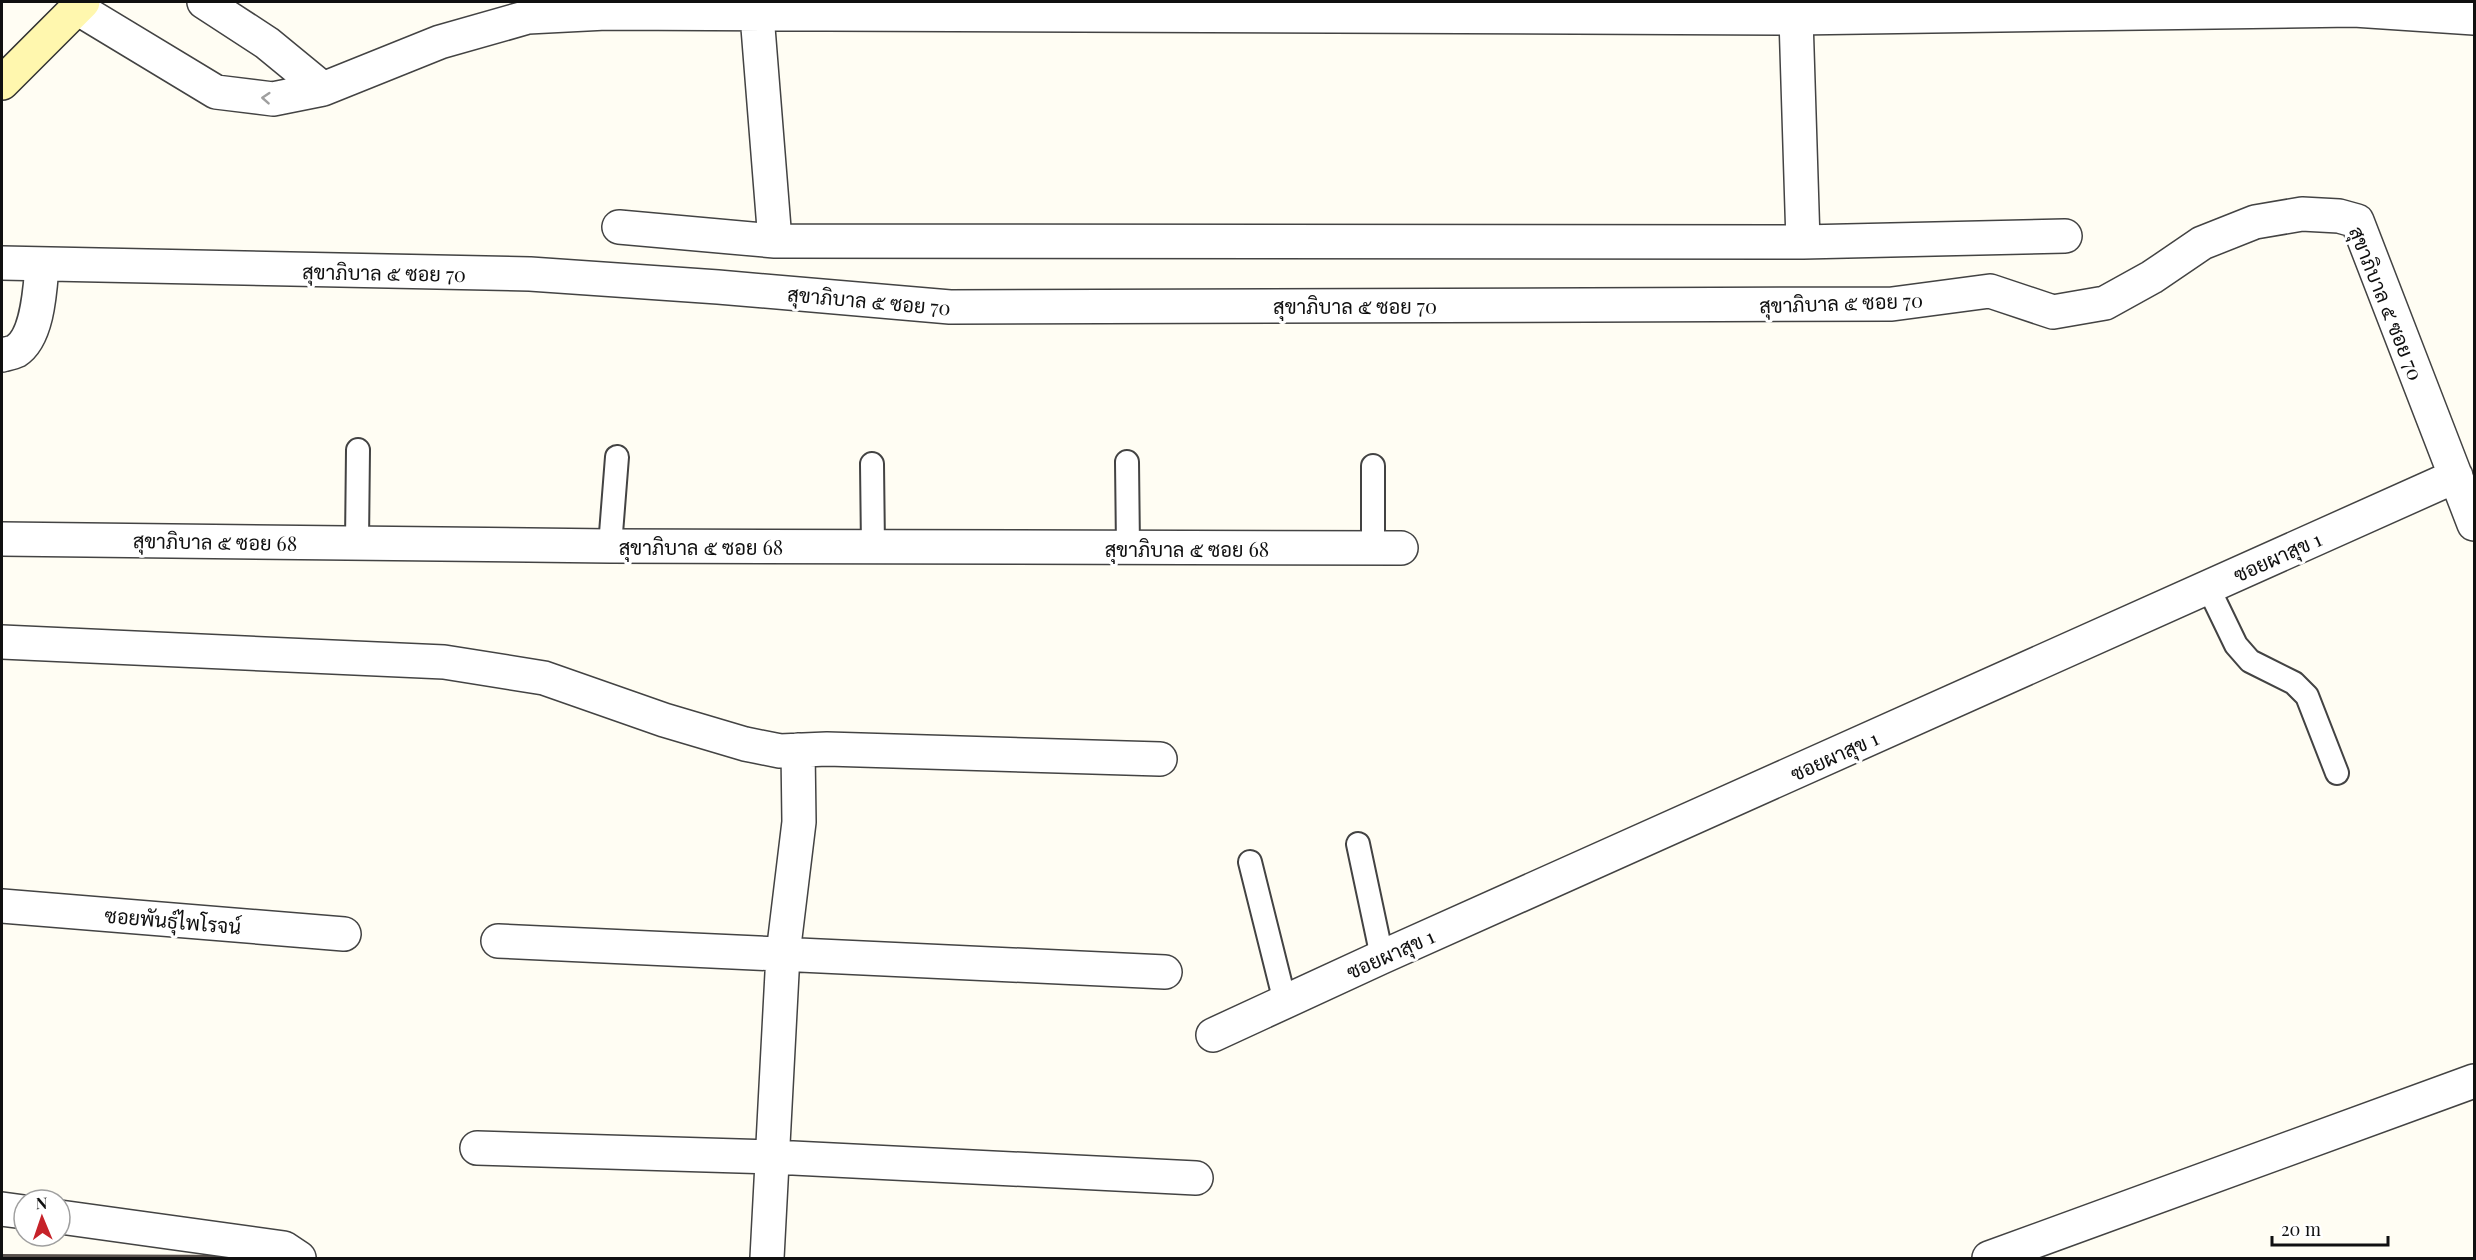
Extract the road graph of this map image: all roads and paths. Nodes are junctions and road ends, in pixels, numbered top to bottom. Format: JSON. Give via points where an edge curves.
{"nodes":[{"id":1,"x":204,"y":2,"type":"edge"},
{"id":2,"x":80,"y":4,"type":"edge"},
{"id":3,"x":757,"y":15,"type":"junction"},
{"id":4,"x":1796,"y":18,"type":"junction"},
{"id":5,"x":2475,"y":18,"type":"edge"},
{"id":6,"x":2,"y":84,"type":"edge"},
{"id":7,"x":323,"y":89,"type":"junction"},
{"id":8,"x":619,"y":227,"type":"dead end"},
{"id":9,"x":2065,"y":236,"type":"dead end"},
{"id":10,"x":775,"y":241,"type":"junction"},
{"id":11,"x":1803,"y":242,"type":"junction"},
{"id":12,"x":2,"y":263,"type":"edge"},
{"id":13,"x":42,"y":266,"type":"junction"},
{"id":14,"x":2,"y":355,"type":"edge"},
{"id":15,"x":358,"y":450,"type":"dead end"},
{"id":16,"x":617,"y":457,"type":"dead end"},
{"id":17,"x":1127,"y":462,"type":"dead end"},
{"id":18,"x":872,"y":464,"type":"dead end"},
{"id":19,"x":1373,"y":466,"type":"dead end"},
{"id":20,"x":2456,"y":476,"type":"junction"},
{"id":21,"x":2475,"y":524,"type":"edge"},
{"id":22,"x":2,"y":538,"type":"edge"},
{"id":23,"x":357,"y":542,"type":"junction"},
{"id":24,"x":610,"y":546,"type":"junction"},
{"id":25,"x":873,"y":547,"type":"junction"},
{"id":26,"x":1128,"y":548,"type":"junction"},
{"id":27,"x":1387,"y":548,"type":"joint"},
{"id":28,"x":2208,"y":587,"type":"junction"},
{"id":29,"x":2,"y":642,"type":"edge"},
{"id":30,"x":798,"y":750,"type":"junction"},
{"id":31,"x":1160,"y":759,"type":"dead end"},
{"id":32,"x":2337,"y":773,"type":"dead end"},
{"id":33,"x":1358,"y":844,"type":"dead end"},
{"id":34,"x":1250,"y":862,"type":"dead end"},
{"id":35,"x":2,"y":906,"type":"edge"},
{"id":36,"x":344,"y":934,"type":"dead end"},
{"id":37,"x":498,"y":941,"type":"dead end"},
{"id":38,"x":783,"y":954,"type":"junction"},
{"id":39,"x":1382,"y":957,"type":"junction"},
{"id":40,"x":1165,"y":972,"type":"dead end"},
{"id":41,"x":1285,"y":1002,"type":"junction"},
{"id":42,"x":1213,"y":1035,"type":"dead end"},
{"id":43,"x":2475,"y":1081,"type":"edge"},
{"id":44,"x":477,"y":1148,"type":"dead end"},
{"id":45,"x":773,"y":1157,"type":"junction"},
{"id":46,"x":1196,"y":1178,"type":"dead end"},
{"id":47,"x":72,"y":1219,"type":"edge"},
{"id":48,"x":299,"y":1258,"type":"edge"},
{"id":49,"x":767,"y":1258,"type":"edge"},
{"id":50,"x":1989,"y":1258,"type":"edge"}],
"edges":[{"from":1,"to":7,"type":"street","via":[[267,43]]},
{"from":2,"to":6,"type":"main road"},
{"from":7,"to":2,"type":"street","one_way":true,"via":[[273,99],[216,92]]},
{"from":3,"to":4,"type":"street"},
{"from":3,"to":7,"type":"street","via":[[606,13],[528,17],[440,42]]},
{"from":3,"to":10,"type":"street"},
{"from":4,"to":5,"type":"street","via":[[2354,10]]},
{"from":4,"to":11,"type":"street"},
{"from":8,"to":10,"type":"street"},
{"from":9,"to":11,"type":"street"},
{"from":10,"to":11,"type":"street"},
{"from":12,"to":13,"type":"street","name":"สุขาภิบาล ๕ ซอย 70"},
{"from":13,"to":14,"type":"street","via":[[33,329],[16,351]]},
{"from":13,"to":20,"type":"street","name":"สุขาภิบาล ๕ ซอย 70","via":[[530,274],[950,307],[1892,304],[1990,291],[2053,312],[2105,303],[2202,243],[2255,222],[2302,214],[2339,216],[2357,221]]},
{"from":15,"to":23,"type":"lane"},
{"from":16,"to":24,"type":"lane"},
{"from":17,"to":26,"type":"lane"},
{"from":18,"to":25,"type":"lane"},
{"from":19,"to":27,"type":"lane"},
{"from":20,"to":21,"type":"street","name":"สุขาภิบาล ๕ ซอย 70"},
{"from":20,"to":28,"type":"street","name":"ซอยผาสุข 1"},
{"from":22,"to":23,"type":"street","name":"สุขาภิบาล ๕ ซอย 68"},
{"from":23,"to":24,"type":"street","name":"สุขาภิบาล ๕ ซอย 68"},
{"from":24,"to":25,"type":"street","name":"สุขาภิบาล ๕ ซอย 68"},
{"from":25,"to":26,"type":"street","name":"สุขาภิบาล ๕ ซอย 68"},
{"from":26,"to":27,"type":"street","name":"สุขาภิบาล ๕ ซอย 68"},
{"from":28,"to":32,"type":"lane","via":[[2236,645],[2250,661],[2294,683],[2307,696]]},
{"from":28,"to":39,"type":"street","name":"ซอยผาสุข 1"},
{"from":29,"to":30,"type":"street","via":[[444,663],[544,678],[745,744],[780,751]]},
{"from":30,"to":31,"type":"street"},
{"from":30,"to":38,"type":"street","via":[[799,822]]},
{"from":33,"to":39,"type":"lane"},
{"from":34,"to":41,"type":"lane"},
{"from":35,"to":36,"type":"street","name":"ซอยพันธ์ุไพโรจน์"},
{"from":37,"to":38,"type":"street"},
{"from":38,"to":40,"type":"street"},
{"from":38,"to":45,"type":"street"},
{"from":39,"to":41,"type":"street","name":"ซอยผาสุข 1"},
{"from":41,"to":42,"type":"street","name":"ซอยผาสุข 1"},
{"from":43,"to":50,"type":"street"},
{"from":44,"to":45,"type":"street"},
{"from":45,"to":46,"type":"street"},
{"from":45,"to":49,"type":"street"},
{"from":47,"to":48,"type":"street","via":[[284,1248]]}]}
